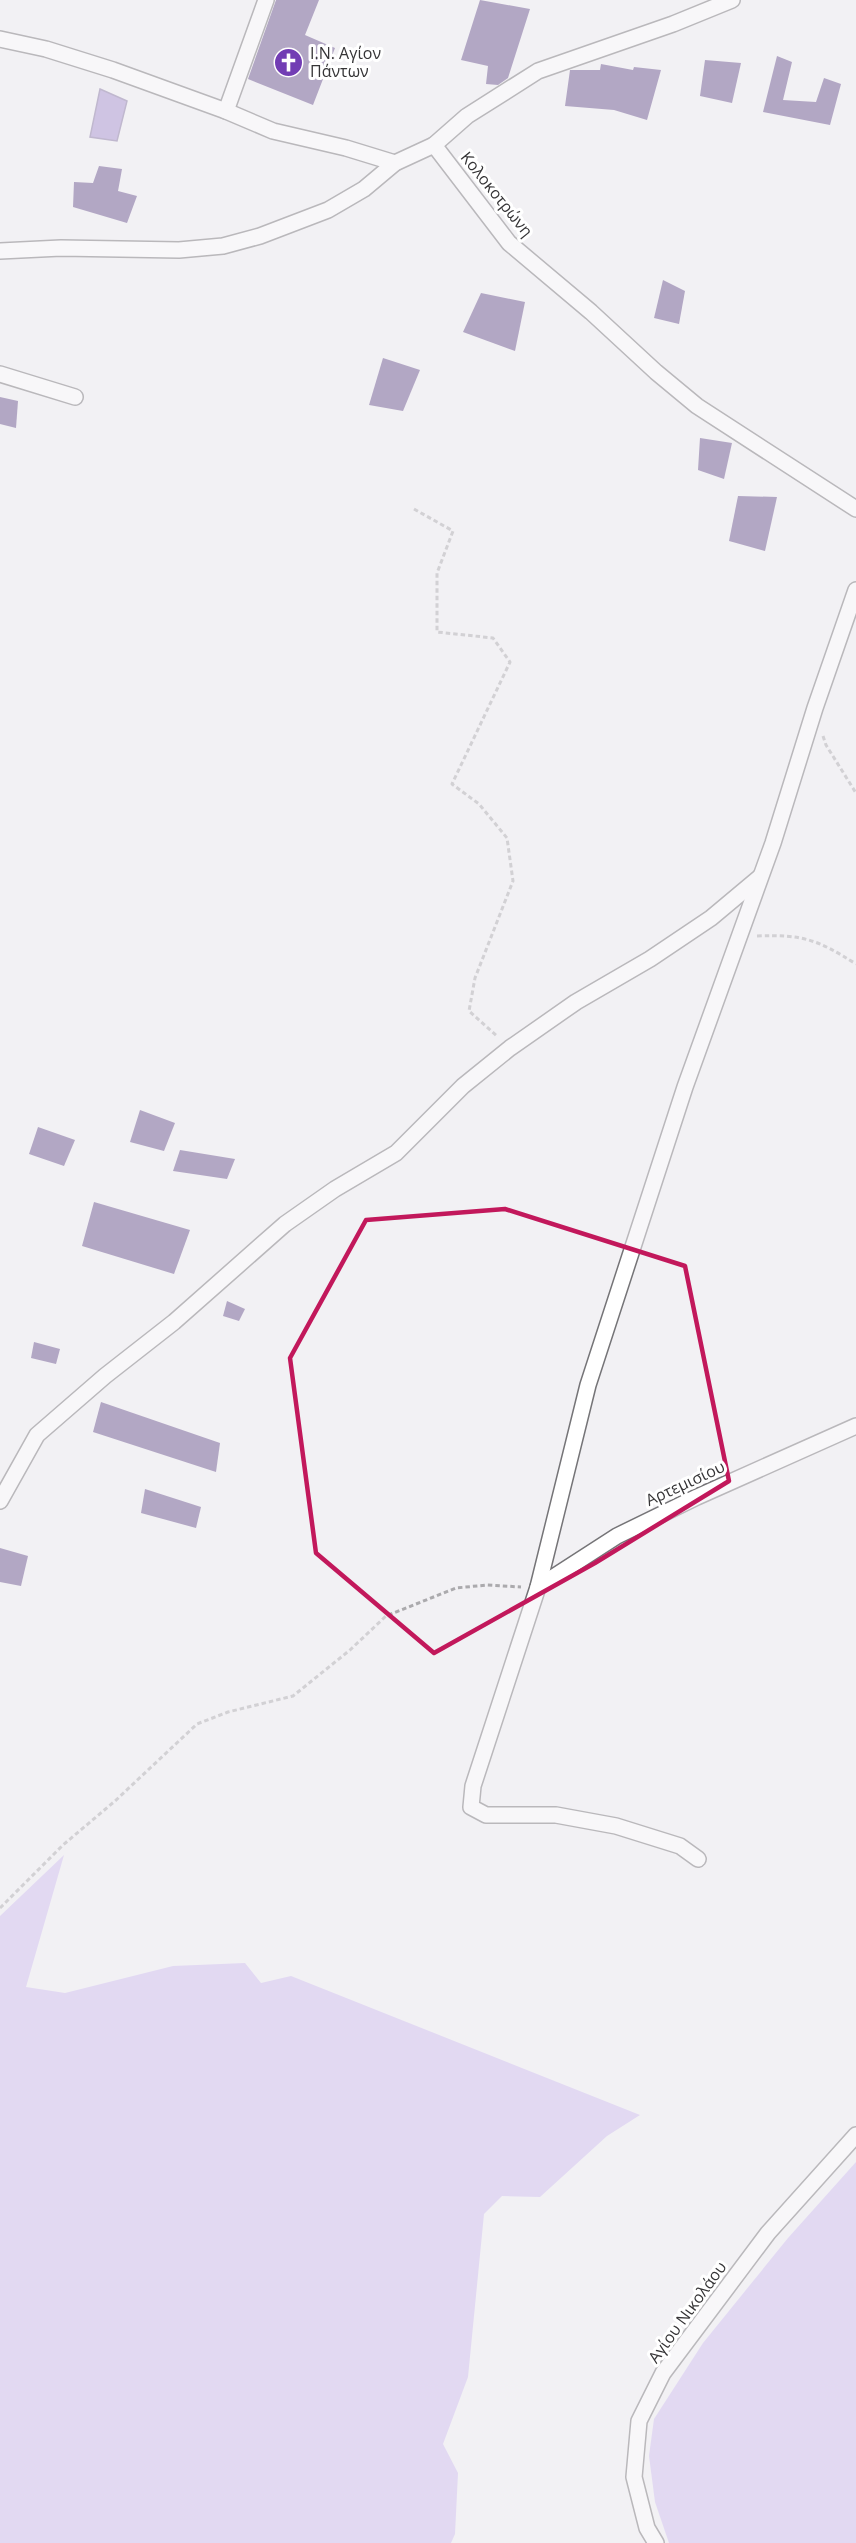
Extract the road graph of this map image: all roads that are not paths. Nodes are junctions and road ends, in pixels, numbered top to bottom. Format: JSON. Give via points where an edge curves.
{"nodes":[{"id":1,"x":266,"y":0,"type":"edge"},
{"id":2,"x":732,"y":0,"type":"edge"},
{"id":3,"x":0,"y":39,"type":"edge"},
{"id":4,"x":226,"y":111,"type":"junction"},
{"id":5,"x":434,"y":145,"type":"junction"},
{"id":6,"x":394,"y":163,"type":"junction"},
{"id":7,"x":0,"y":250,"type":"edge"},
{"id":8,"x":0,"y":374,"type":"edge"},
{"id":9,"x":75,"y":397,"type":"dead end"},
{"id":10,"x":856,"y":509,"type":"edge"},
{"id":11,"x":856,"y":590,"type":"edge"},
{"id":12,"x":760,"y":877,"type":"junction"},
{"id":13,"x":856,"y":1426,"type":"edge"},
{"id":14,"x":0,"y":1501,"type":"edge"},
{"id":15,"x":538,"y":1587,"type":"junction"},
{"id":16,"x":698,"y":1859,"type":"dead end"},
{"id":17,"x":856,"y":2135,"type":"edge"},
{"id":18,"x":656,"y":2543,"type":"edge"}],
"edges":[{"from":1,"to":4,"type":"street"},
{"from":2,"to":5,"type":"street","via":[[538,71],[467,116]]},
{"from":3,"to":4,"type":"street","via":[[90,63]]},
{"from":4,"to":6,"type":"street","via":[[273,131]]},
{"from":5,"to":6,"type":"street"},
{"from":5,"to":10,"type":"street","name":"Κολοκοτρώνη","via":[[509,243],[656,372],[697,406]]},
{"from":6,"to":7,"type":"street","via":[[364,189],[328,210],[223,246],[179,250]]},
{"from":8,"to":9,"type":"street"},
{"from":11,"to":12,"type":"street"},
{"from":12,"to":14,"type":"street","via":[[711,918],[510,1048],[463,1086],[396,1153],[285,1224],[37,1435]]},
{"from":12,"to":15,"type":"street","via":[[685,1087],[588,1384]]},
{"from":13,"to":15,"type":"street","name":"Αρτεμισίου","via":[[617,1536]]},
{"from":15,"to":16,"type":"street","via":[[473,1786],[471,1807],[486,1815],[556,1815],[616,1826],[680,1846]]},
{"from":17,"to":18,"type":"street","name":"Αγίου Νικολάου","via":[[768,2233],[663,2373],[639,2421],[634,2477],[647,2528]]}]}
